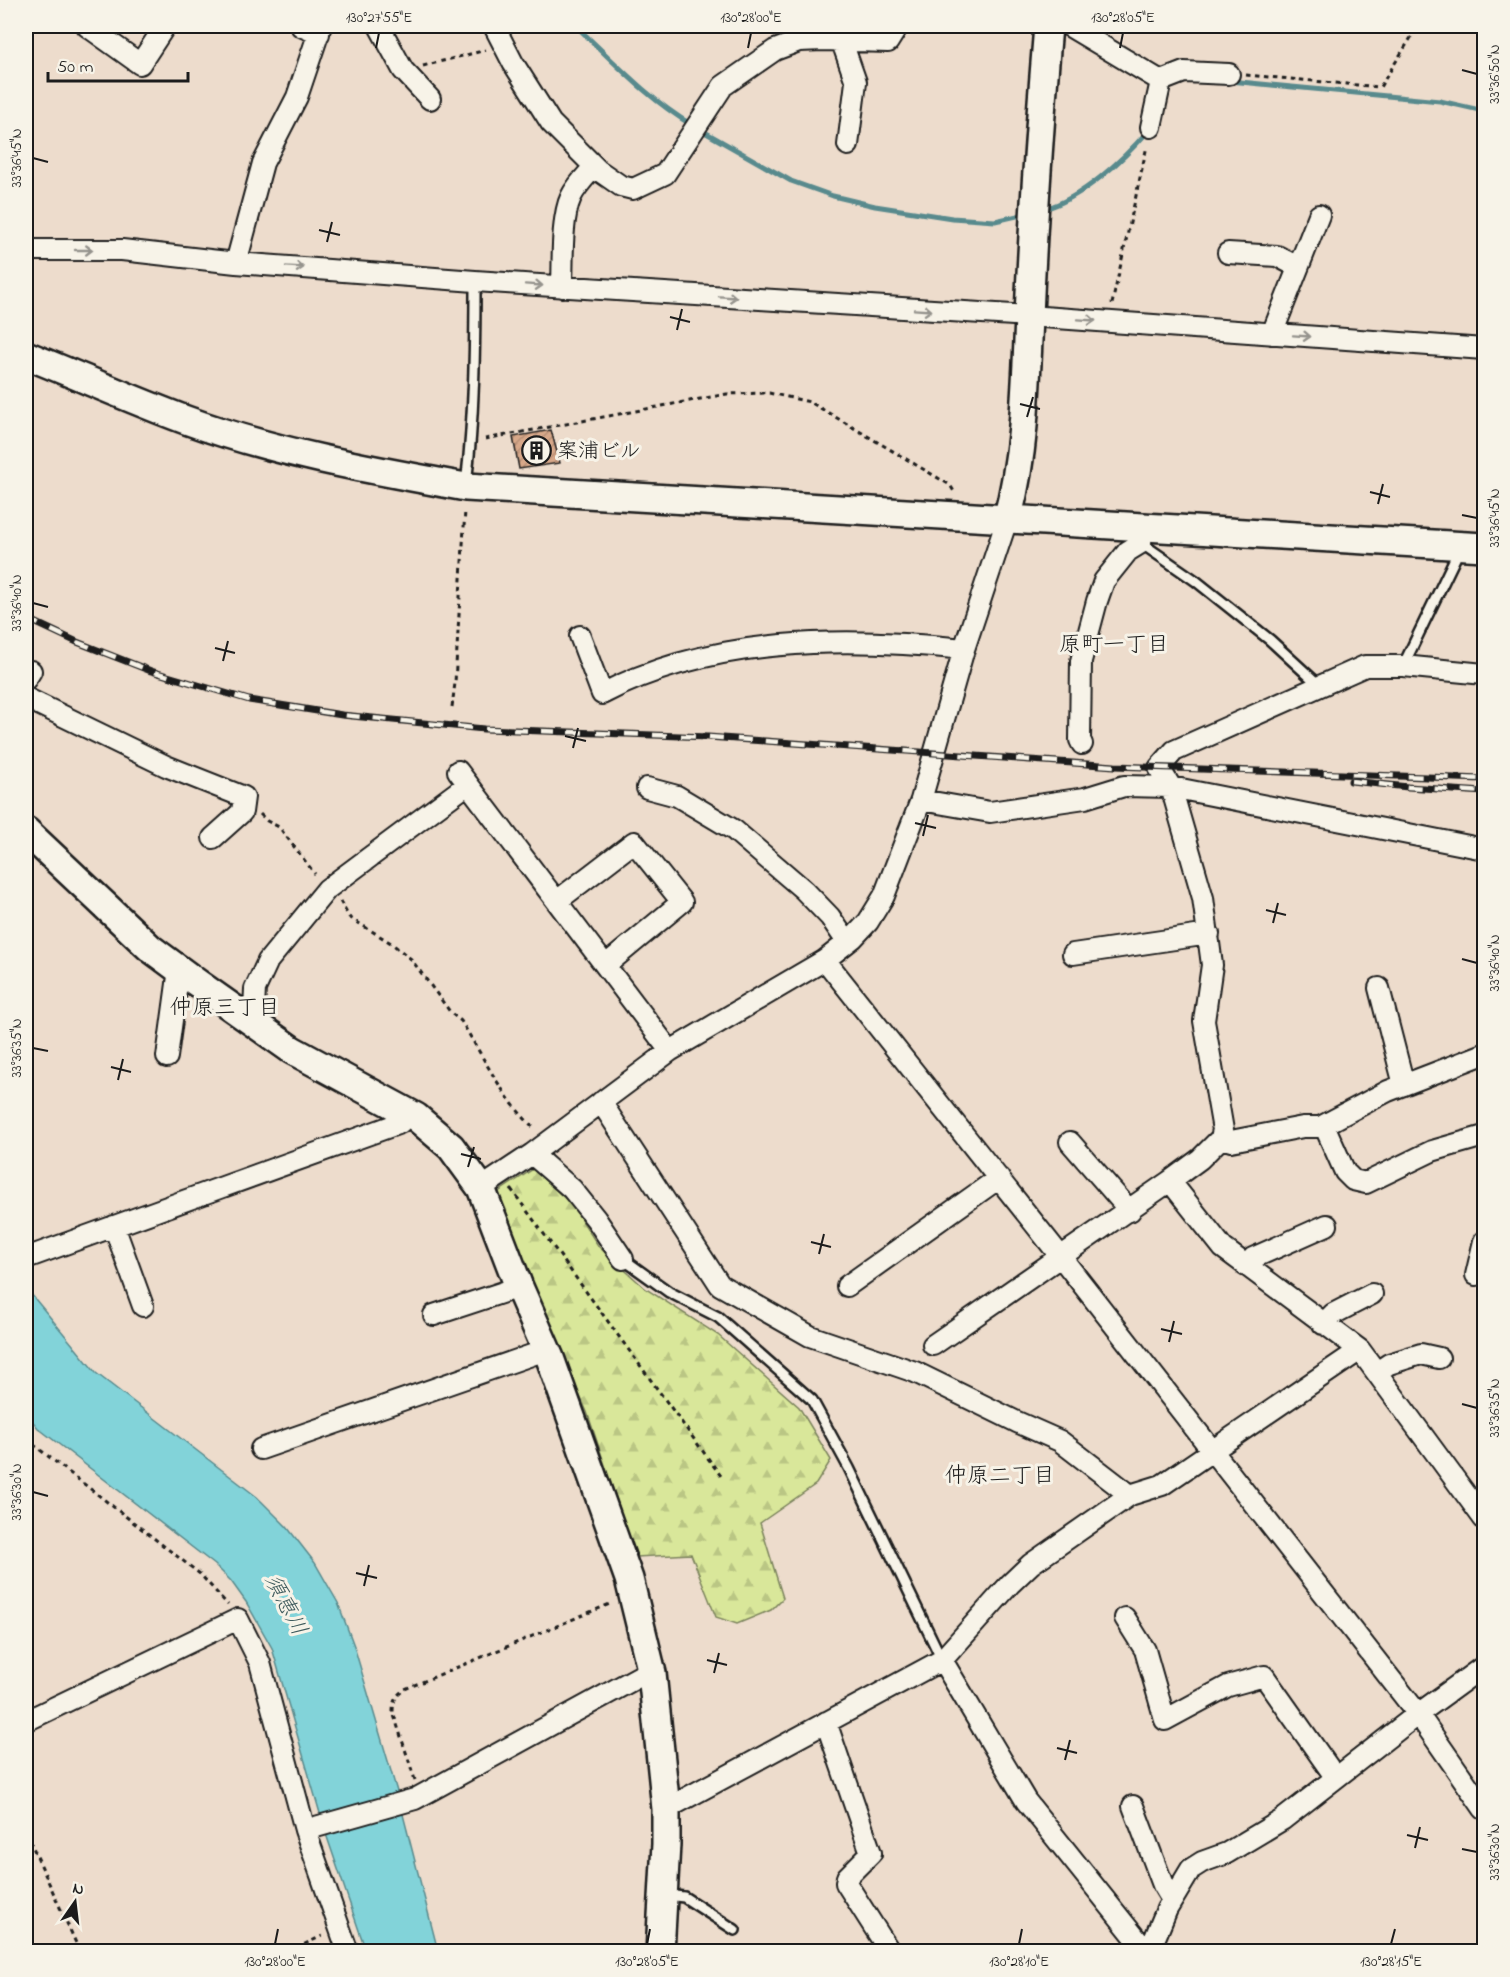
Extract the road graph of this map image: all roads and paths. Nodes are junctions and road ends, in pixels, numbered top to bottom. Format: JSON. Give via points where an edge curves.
{"nodes":[{"id":1,"x":87,"y":26,"type":"edge"},
{"id":2,"x":165,"y":26,"type":"edge"},
{"id":3,"x":301,"y":26,"type":"edge"},
{"id":4,"x":379,"y":26,"type":"edge"},
{"id":5,"x":494,"y":26,"type":"edge"},
{"id":6,"x":898,"y":26,"type":"edge"},
{"id":7,"x":1048,"y":26,"type":"edge"},
{"id":8,"x":1069,"y":26,"type":"edge"},
{"id":9,"x":1415,"y":26,"type":"edge"},
{"id":10,"x":320,"y":30,"type":"edge"},
{"id":11,"x":842,"y":34,"type":"edge"},
{"id":12,"x":504,"y":45,"type":"junction"},
{"id":13,"x":403,"y":70,"type":"junction"},
{"id":14,"x":1229,"y":74,"type":"joint"},
{"id":15,"x":1161,"y":81,"type":"junction"},
{"id":16,"x":430,"y":99,"type":"dead end"},
{"id":17,"x":1151,"y":127,"type":"joint"},
{"id":18,"x":848,"y":145,"type":"dead end"},
{"id":19,"x":594,"y":166,"type":"junction"},
{"id":20,"x":1319,"y":214,"type":"dead end"},
{"id":21,"x":26,"y":250,"type":"edge"},
{"id":22,"x":1228,"y":253,"type":"dead end"},
{"id":23,"x":236,"y":263,"type":"junction"},
{"id":24,"x":1298,"y":267,"type":"junction"},
{"id":25,"x":475,"y":281,"type":"junction"},
{"id":26,"x":562,"y":287,"type":"junction"},
{"id":27,"x":1029,"y":316,"type":"junction"},
{"id":28,"x":1110,"y":322,"type":"junction"},
{"id":29,"x":1272,"y":334,"type":"junction"},
{"id":30,"x":1485,"y":349,"type":"edge"},
{"id":31,"x":26,"y":355,"type":"edge"},
{"id":32,"x":471,"y":442,"type":"junction"},
{"id":33,"x":466,"y":488,"type":"junction"},
{"id":34,"x":962,"y":517,"type":"junction"},
{"id":35,"x":1007,"y":520,"type":"junction"},
{"id":36,"x":1142,"y":535,"type":"junction"},
{"id":37,"x":1473,"y":546,"type":"edge"},
{"id":38,"x":580,"y":636,"type":"dead end"},
{"id":39,"x":964,"y":649,"type":"junction"},
{"id":40,"x":1403,"y":666,"type":"junction"},
{"id":41,"x":1485,"y":674,"type":"edge"},
{"id":42,"x":1320,"y":686,"type":"junction"},
{"id":43,"x":26,"y":698,"type":"edge"},
{"id":44,"x":452,"y":706,"type":"dead end"},
{"id":45,"x":1082,"y":744,"type":"dead end"},
{"id":46,"x":1171,"y":787,"type":"junction"},
{"id":47,"x":647,"y":788,"type":"dead end"},
{"id":48,"x":244,"y":797,"type":"junction"},
{"id":49,"x":921,"y":801,"type":"junction"},
{"id":50,"x":26,"y":831,"type":"edge"},
{"id":51,"x":213,"y":838,"type":"dead end"},
{"id":52,"x":1485,"y":849,"type":"edge"},
{"id":53,"x":327,"y":889,"type":"junction"},
{"id":54,"x":557,"y":901,"type":"junction"},
{"id":55,"x":1209,"y":934,"type":"junction"},
{"id":56,"x":847,"y":942,"type":"junction"},
{"id":57,"x":1073,"y":954,"type":"dead end"},
{"id":58,"x":825,"y":960,"type":"junction"},
{"id":59,"x":606,"y":965,"type":"junction"},
{"id":60,"x":179,"y":969,"type":"junction"},
{"id":61,"x":1379,"y":988,"type":"dead end"},
{"id":62,"x":249,"y":1020,"type":"junction"},
{"id":63,"x":670,"y":1051,"type":"junction"},
{"id":64,"x":1485,"y":1054,"type":"edge"},
{"id":65,"x":167,"y":1057,"type":"dead end"},
{"id":66,"x":1404,"y":1085,"type":"junction"},
{"id":67,"x":602,"y":1102,"type":"junction"},
{"id":68,"x":409,"y":1113,"type":"junction"},
{"id":69,"x":1324,"y":1125,"type":"junction"},
{"id":70,"x":1485,"y":1136,"type":"edge"},
{"id":71,"x":1221,"y":1138,"type":"junction"},
{"id":72,"x":548,"y":1142,"type":"junction"},
{"id":73,"x":1070,"y":1142,"type":"dead end"},
{"id":74,"x":532,"y":1154,"type":"junction"},
{"id":75,"x":999,"y":1178,"type":"junction"},
{"id":76,"x":1170,"y":1181,"type":"junction"},
{"id":77,"x":491,"y":1182,"type":"junction"},
{"id":78,"x":1130,"y":1211,"type":"junction"},
{"id":79,"x":1327,"y":1225,"type":"dead end"},
{"id":80,"x":114,"y":1226,"type":"junction"},
{"id":81,"x":1485,"y":1241,"type":"edge"},
{"id":82,"x":26,"y":1256,"type":"edge"},
{"id":83,"x":1061,"y":1257,"type":"junction"},
{"id":84,"x":623,"y":1259,"type":"joint"},
{"id":85,"x":1246,"y":1266,"type":"junction"},
{"id":86,"x":1476,"y":1275,"type":"dead end"},
{"id":87,"x":847,"y":1286,"type":"dead end"},
{"id":88,"x":519,"y":1287,"type":"junction"},
{"id":89,"x":1372,"y":1294,"type":"dead end"},
{"id":90,"x":144,"y":1306,"type":"dead end"},
{"id":91,"x":434,"y":1315,"type":"dead end"},
{"id":92,"x":1323,"y":1324,"type":"junction"},
{"id":93,"x":933,"y":1345,"type":"dead end"},
{"id":94,"x":546,"y":1350,"type":"junction"},
{"id":95,"x":1360,"y":1350,"type":"junction"},
{"id":96,"x":1439,"y":1358,"type":"dead end"},
{"id":97,"x":1377,"y":1372,"type":"junction"},
{"id":98,"x":26,"y":1439,"type":"edge"},
{"id":99,"x":261,"y":1449,"type":"dead end"},
{"id":100,"x":1213,"y":1451,"type":"junction"},
{"id":101,"x":721,"y":1476,"type":"dead end"},
{"id":102,"x":1130,"y":1495,"type":"junction"},
{"id":103,"x":1485,"y":1519,"type":"edge"},
{"id":104,"x":633,"y":1595,"type":"junction"},
{"id":105,"x":238,"y":1618,"type":"junction"},
{"id":106,"x":1125,"y":1618,"type":"dead end"},
{"id":107,"x":942,"y":1660,"type":"junction"},
{"id":108,"x":1485,"y":1666,"type":"edge"},
{"id":109,"x":652,"y":1673,"type":"junction"},
{"id":110,"x":1418,"y":1713,"type":"junction"},
{"id":111,"x":26,"y":1721,"type":"edge"},
{"id":112,"x":826,"y":1722,"type":"junction"},
{"id":113,"x":1336,"y":1778,"type":"junction"},
{"id":114,"x":418,"y":1797,"type":"junction"},
{"id":115,"x":1133,"y":1806,"type":"dead end"},
{"id":116,"x":666,"y":1809,"type":"junction"},
{"id":117,"x":1485,"y":1809,"type":"edge"},
{"id":118,"x":314,"y":1828,"type":"junction"},
{"id":119,"x":26,"y":1832,"type":"edge"},
{"id":120,"x":664,"y":1895,"type":"junction"},
{"id":121,"x":1172,"y":1900,"type":"junction"},
{"id":122,"x":339,"y":1927,"type":"junction"},
{"id":123,"x":735,"y":1930,"type":"dead end"},
{"id":124,"x":1150,"y":1951,"type":"edge"},
{"id":125,"x":80,"y":1952,"type":"edge"},
{"id":126,"x":288,"y":1952,"type":"edge"},
{"id":127,"x":348,"y":1952,"type":"edge"},
{"id":128,"x":660,"y":1952,"type":"edge"},
{"id":129,"x":890,"y":1952,"type":"edge"}],
"edges":[{"from":1,"to":2,"type":"street","via":[[140,64]]},
{"from":3,"to":10,"type":"street"},
{"from":4,"to":13,"type":"street"},
{"from":5,"to":12,"type":"street"},
{"from":6,"to":11,"type":"street","via":[[888,42]]},
{"from":7,"to":27,"type":"street"},
{"from":8,"to":15,"type":"street"},
{"from":9,"to":14,"type":"path","via":[[1380,87]]},
{"from":10,"to":23,"type":"street","via":[[297,97],[263,163]]},
{"from":11,"to":18,"type":"street","via":[[856,82]]},
{"from":11,"to":19,"type":"street","via":[[799,41],[775,50],[723,86],[664,174],[633,189],[621,186]]},
{"from":12,"to":13,"type":"path"},
{"from":12,"to":19,"type":"street","via":[[551,123]]},
{"from":13,"to":16,"type":"street"},
{"from":14,"to":15,"type":"street","via":[[1184,72]]},
{"from":15,"to":17,"type":"street"},
{"from":17,"to":28,"type":"path"},
{"from":19,"to":26,"type":"street","via":[[568,204]]},
{"from":20,"to":24,"type":"street"},
{"from":21,"to":23,"type":"street","one_way":true,"via":[[122,250]]},
{"from":22,"to":24,"type":"street","via":[[1277,256]]},
{"from":23,"to":25,"type":"street","one_way":true},
{"from":24,"to":29,"type":"street"},
{"from":25,"to":26,"type":"street","one_way":true},
{"from":25,"to":32,"type":"lane"},
{"from":26,"to":27,"type":"street","one_way":true},
{"from":27,"to":28,"type":"street","one_way":true},
{"from":27,"to":35,"type":"street","via":[[1022,442]]},
{"from":28,"to":29,"type":"street"},
{"from":29,"to":30,"type":"street","one_way":true},
{"from":31,"to":33,"type":"street","via":[[187,420],[265,445]]},
{"from":32,"to":33,"type":"lane"},
{"from":32,"to":34,"type":"path","via":[[727,394],[769,393],[810,402],[950,485],[961,502]]},
{"from":33,"to":34,"type":"street"},
{"from":33,"to":44,"type":"path"},
{"from":34,"to":35,"type":"street"},
{"from":35,"to":36,"type":"street"},
{"from":35,"to":39,"type":"street"},
{"from":36,"to":37,"type":"street"},
{"from":36,"to":42,"type":"lane"},
{"from":36,"to":45,"type":"street","via":[[1104,581],[1097,601],[1081,661]]},
{"from":37,"to":40,"type":"lane"},
{"from":38,"to":39,"type":"street","via":[[602,694],[630,679],[681,663],[761,648],[829,643]]},
{"from":39,"to":49,"type":"street"},
{"from":40,"to":41,"type":"street"},
{"from":40,"to":42,"type":"street","via":[[1365,666]]},
{"from":42,"to":46,"type":"street","via":[[1174,751],[1159,768]]},
{"from":43,"to":48,"type":"street","via":[[166,766]]},
{"from":46,"to":49,"type":"street","via":[[1124,786],[1085,798],[990,812]]},
{"from":46,"to":52,"type":"street"},
{"from":46,"to":55,"type":"street","via":[[1203,898]]},
{"from":47,"to":56,"type":"street","via":[[676,796],[734,830],[804,890]]},
{"from":48,"to":51,"type":"street","via":[[242,812]]},
{"from":48,"to":53,"type":"path","via":[[267,821],[279,827]]},
{"from":49,"to":56,"type":"street","via":[[884,896],[868,922]]},
{"from":50,"to":60,"type":"street","via":[[150,948]]},
{"from":53,"to":54,"type":"street","via":[[463,778]]},
{"from":53,"to":62,"type":"street","via":[[268,961],[255,988],[254,1010]]},
{"from":53,"to":72,"type":"path","via":[[349,916],[411,958],[461,1021],[521,1117]]},
{"from":54,"to":59,"type":"street"},
{"from":54,"to":59,"type":"street","via":[[634,842],[682,902]]},
{"from":55,"to":57,"type":"street"},
{"from":55,"to":71,"type":"street","via":[[1212,965],[1204,1021],[1223,1130]]},
{"from":56,"to":58,"type":"street"},
{"from":58,"to":63,"type":"street"},
{"from":58,"to":75,"type":"street"},
{"from":59,"to":63,"type":"street"},
{"from":60,"to":62,"type":"street"},
{"from":60,"to":65,"type":"street"},
{"from":61,"to":66,"type":"street"},
{"from":62,"to":68,"type":"street","via":[[292,1050]]},
{"from":63,"to":67,"type":"street"},
{"from":64,"to":66,"type":"street"},
{"from":66,"to":69,"type":"street"},
{"from":67,"to":72,"type":"street"},
{"from":67,"to":102,"type":"street","via":[[720,1285],[810,1336],[915,1372],[1060,1441]]},
{"from":68,"to":77,"type":"street"},
{"from":68,"to":80,"type":"street","via":[[400,1123]]},
{"from":69,"to":70,"type":"street","via":[[1345,1172],[1366,1184],[1432,1151]]},
{"from":69,"to":71,"type":"street","via":[[1231,1141]]},
{"from":71,"to":76,"type":"street"},
{"from":72,"to":74,"type":"street"},
{"from":73,"to":78,"type":"street"},
{"from":74,"to":77,"type":"street"},
{"from":74,"to":84,"type":"street","via":[[572,1189]]},
{"from":75,"to":83,"type":"street"},
{"from":75,"to":87,"type":"street"},
{"from":76,"to":78,"type":"street"},
{"from":76,"to":85,"type":"street","via":[[1222,1248]]},
{"from":77,"to":88,"type":"street"},
{"from":77,"to":101,"type":"path"},
{"from":78,"to":83,"type":"street"},
{"from":79,"to":85,"type":"street","via":[[1253,1258]]},
{"from":80,"to":82,"type":"street"},
{"from":80,"to":90,"type":"street"},
{"from":81,"to":86,"type":"street"},
{"from":83,"to":93,"type":"street"},
{"from":83,"to":100,"type":"street"},
{"from":84,"to":107,"type":"lane","via":[[669,1292],[718,1317],[812,1400]]},
{"from":85,"to":92,"type":"street"},
{"from":88,"to":91,"type":"street"},
{"from":88,"to":94,"type":"street"},
{"from":89,"to":92,"type":"street","via":[[1333,1314]]},
{"from":92,"to":95,"type":"street"},
{"from":94,"to":99,"type":"street"},
{"from":94,"to":104,"type":"street"},
{"from":95,"to":97,"type":"street"},
{"from":95,"to":100,"type":"street"},
{"from":96,"to":97,"type":"street","via":[[1421,1354]]},
{"from":97,"to":103,"type":"street"},
{"from":98,"to":105,"type":"path","via":[[200,1574]]},
{"from":100,"to":102,"type":"street","via":[[1162,1485]]},
{"from":100,"to":110,"type":"street"},
{"from":102,"to":107,"type":"street","via":[[1031,1564]]},
{"from":104,"to":109,"type":"street"},
{"from":104,"to":114,"type":"path","via":[[398,1694],[393,1712]]},
{"from":105,"to":111,"type":"street"},
{"from":105,"to":118,"type":"street","via":[[260,1663]]},
{"from":106,"to":113,"type":"street","via":[[1145,1650],[1165,1720],[1228,1686],[1264,1676]]},
{"from":107,"to":112,"type":"street"},
{"from":107,"to":124,"type":"street","via":[[1026,1801]]},
{"from":108,"to":110,"type":"street"},
{"from":109,"to":114,"type":"street"},
{"from":109,"to":116,"type":"street"},
{"from":110,"to":113,"type":"street"},
{"from":110,"to":117,"type":"street"},
{"from":112,"to":116,"type":"street"},
{"from":112,"to":129,"type":"street","via":[[871,1853],[847,1877],[846,1883]]},
{"from":113,"to":121,"type":"street","via":[[1282,1820],[1191,1869]]},
{"from":114,"to":118,"type":"street"},
{"from":115,"to":121,"type":"street"},
{"from":116,"to":120,"type":"street"},
{"from":118,"to":122,"type":"street"},
{"from":119,"to":125,"type":"path"},
{"from":120,"to":123,"type":"lane","via":[[684,1897]]},
{"from":120,"to":128,"type":"street"},
{"from":121,"to":124,"type":"street","via":[[1156,1929]]},
{"from":122,"to":126,"type":"path"},
{"from":122,"to":127,"type":"street"}]}
